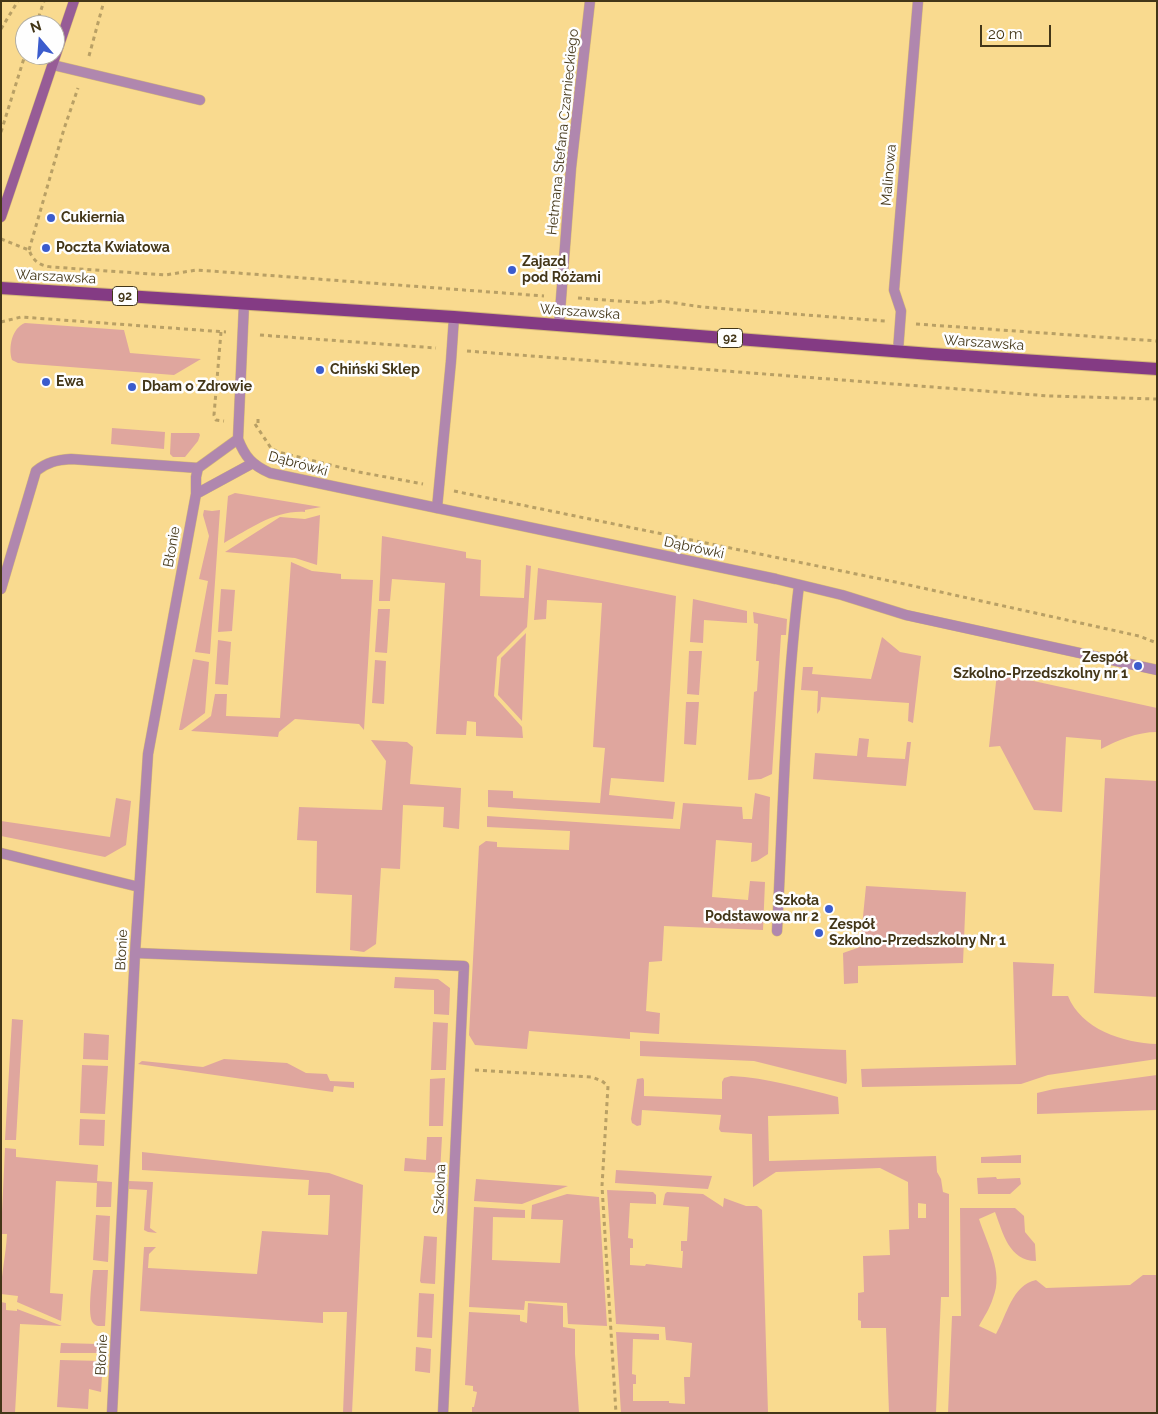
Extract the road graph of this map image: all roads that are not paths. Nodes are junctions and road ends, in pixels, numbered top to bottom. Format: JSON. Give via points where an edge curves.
{"nodes":[{"id":1,"x":74,"y":1,"type":"edge"},
{"id":2,"x":590,"y":1,"type":"edge"},
{"id":3,"x":918,"y":1,"type":"edge"},
{"id":4,"x":65,"y":28,"type":"edge"},
{"id":5,"x":53,"y":65,"type":"joint"},
{"id":6,"x":200,"y":100,"type":"dead end"},
{"id":7,"x":1,"y":218,"type":"edge"},
{"id":8,"x":1,"y":288,"type":"edge"},
{"id":9,"x":244,"y":304,"type":"junction"},
{"id":10,"x":454,"y":317,"type":"junction"},
{"id":11,"x":559,"y":325,"type":"junction"},
{"id":12,"x":898,"y":351,"type":"junction"},
{"id":13,"x":1157,"y":368,"type":"edge"},
{"id":14,"x":238,"y":440,"type":"junction"},
{"id":15,"x":253,"y":463,"type":"junction"},
{"id":16,"x":198,"y":468,"type":"junction"},
{"id":17,"x":196,"y":494,"type":"junction"},
{"id":18,"x":437,"y":508,"type":"junction"},
{"id":19,"x":799,"y":585,"type":"junction"},
{"id":20,"x":1,"y":589,"type":"edge"},
{"id":21,"x":1157,"y":670,"type":"edge"},
{"id":22,"x":1,"y":853,"type":"edge"},
{"id":23,"x":139,"y":887,"type":"junction"},
{"id":24,"x":777,"y":931,"type":"dead end"},
{"id":25,"x":135,"y":953,"type":"junction"},
{"id":26,"x":112,"y":1413,"type":"edge"},
{"id":27,"x":443,"y":1413,"type":"edge"}],
"edges":[{"from":1,"to":4,"type":"street"},
{"from":2,"to":11,"type":"street","name":"Hetmana Stefana Czarnieckiego","via":[[571,168]]},
{"from":3,"to":12,"type":"street","name":"Malinowa","via":[[894,290],[901,310]]},
{"from":5,"to":6,"type":"street"},
{"from":5,"to":7,"type":"street"},
{"from":8,"to":9,"type":"main road","name":"Warszawska","number":"92"},
{"from":9,"to":10,"type":"main road","name":"Warszawska","number":"92"},
{"from":9,"to":14,"type":"street"},
{"from":10,"to":11,"type":"main road","name":"Warszawska","number":"92"},
{"from":10,"to":18,"type":"street"},
{"from":11,"to":12,"type":"main road","name":"Warszawska","number":"92"},
{"from":12,"to":13,"type":"main road","name":"Warszawska","number":"92"},
{"from":14,"to":15,"type":"street","name":"Dąbrówki","via":[[244,454]]},
{"from":14,"to":16,"type":"street"},
{"from":15,"to":17,"type":"street"},
{"from":15,"to":18,"type":"street","name":"Dąbrówki","via":[[283,477]]},
{"from":16,"to":17,"type":"street","name":"Błonie"},
{"from":16,"to":20,"type":"street","via":[[71,460],[43,465],[36,471]]},
{"from":17,"to":23,"type":"street","name":"Błonie","via":[[148,754]]},
{"from":18,"to":19,"type":"street","name":"Dąbrówki"},
{"from":19,"to":21,"type":"street","name":"Dąbrówki","via":[[906,615]]},
{"from":19,"to":24,"type":"street"},
{"from":22,"to":23,"type":"street"},
{"from":23,"to":25,"type":"street","name":"Błonie"},
{"from":25,"to":26,"type":"street","name":"Błonie"},
{"from":25,"to":27,"type":"street","name":"Szkolna","via":[[464,966]]}]}
